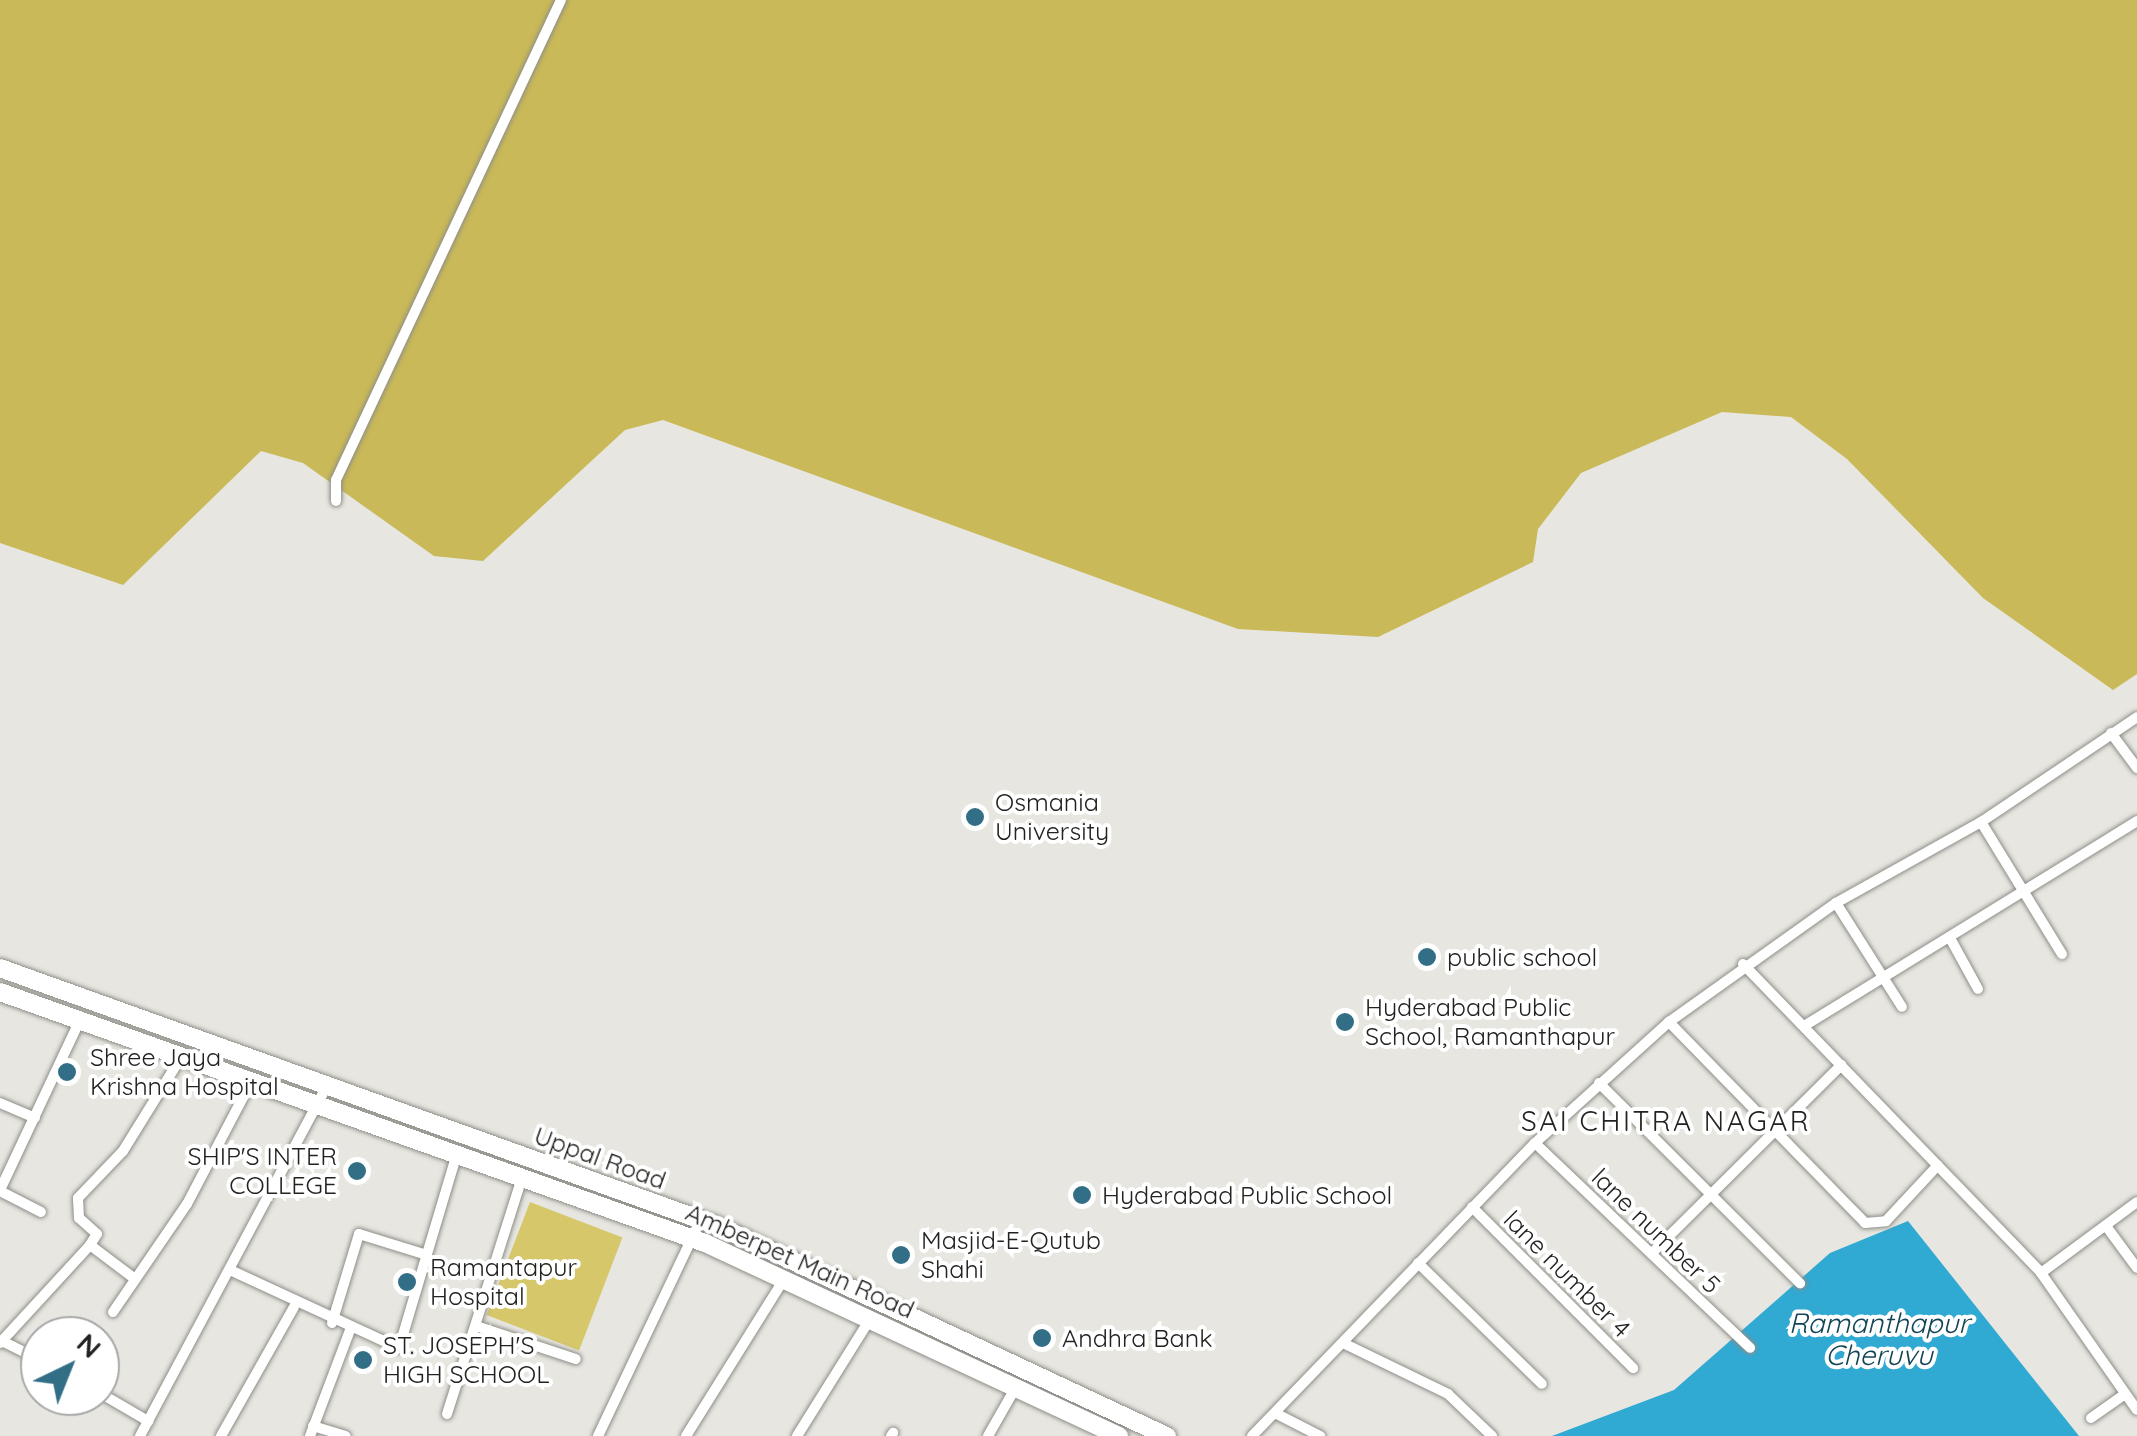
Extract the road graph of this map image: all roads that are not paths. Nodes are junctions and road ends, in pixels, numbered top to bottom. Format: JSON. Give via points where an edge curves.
{"nodes":[{"id":1,"x":561,"y":0,"type":"edge"},
{"id":2,"x":336,"y":501,"type":"dead end"},
{"id":3,"x":2137,"y":717,"type":"edge"},
{"id":4,"x":2111,"y":733,"type":"junction"},
{"id":5,"x":2137,"y":768,"type":"edge"},
{"id":6,"x":2137,"y":821,"type":"edge"},
{"id":7,"x":1981,"y":822,"type":"junction"},
{"id":8,"x":2022,"y":893,"type":"junction"},
{"id":9,"x":1836,"y":903,"type":"junction"},
{"id":10,"x":1950,"y":938,"type":"junction"},
{"id":11,"x":2062,"y":954,"type":"dead end"},
{"id":12,"x":1743,"y":964,"type":"junction"},
{"id":13,"x":0,"y":968,"type":"edge"},
{"id":14,"x":1884,"y":978,"type":"junction"},
{"id":15,"x":1978,"y":989,"type":"dead end"},
{"id":16,"x":0,"y":992,"type":"edge"},
{"id":17,"x":1902,"y":1008,"type":"dead end"},
{"id":18,"x":80,"y":1022,"type":"junction"},
{"id":19,"x":1669,"y":1022,"type":"junction"},
{"id":20,"x":1804,"y":1026,"type":"junction"},
{"id":21,"x":180,"y":1059,"type":"junction"},
{"id":22,"x":1841,"y":1065,"type":"junction"},
{"id":23,"x":1599,"y":1083,"type":"junction"},
{"id":24,"x":250,"y":1084,"type":"junction"},
{"id":25,"x":325,"y":1089,"type":"junction"},
{"id":26,"x":0,"y":1102,"type":"edge"},
{"id":27,"x":317,"y":1108,"type":"junction"},
{"id":28,"x":35,"y":1118,"type":"junction"},
{"id":29,"x":1775,"y":1129,"type":"junction"},
{"id":30,"x":1535,"y":1143,"type":"junction"},
{"id":31,"x":457,"y":1154,"type":"junction"},
{"id":32,"x":1938,"y":1166,"type":"junction"},
{"id":33,"x":522,"y":1177,"type":"junction"},
{"id":34,"x":0,"y":1190,"type":"edge"},
{"id":35,"x":1710,"y":1193,"type":"junction"},
{"id":36,"x":2137,"y":1202,"type":"edge"},
{"id":37,"x":1472,"y":1206,"type":"junction"},
{"id":38,"x":40,"y":1212,"type":"dead end"},
{"id":39,"x":2106,"y":1226,"type":"junction"},
{"id":40,"x":696,"y":1229,"type":"junction"},
{"id":41,"x":90,"y":1245,"type":"junction"},
{"id":42,"x":1652,"y":1253,"type":"junction"},
{"id":43,"x":427,"y":1255,"type":"junction"},
{"id":44,"x":1418,"y":1263,"type":"junction"},
{"id":45,"x":2137,"y":1268,"type":"edge"},
{"id":46,"x":230,"y":1270,"type":"junction"},
{"id":47,"x":2041,"y":1273,"type":"junction"},
{"id":48,"x":785,"y":1278,"type":"junction"},
{"id":49,"x":135,"y":1280,"type":"junction"},
{"id":50,"x":1800,"y":1283,"type":"dead end"},
{"id":51,"x":294,"y":1307,"type":"junction"},
{"id":52,"x":113,"y":1312,"type":"dead end"},
{"id":53,"x":870,"y":1319,"type":"junction"},
{"id":54,"x":332,"y":1323,"type":"junction"},
{"id":55,"x":476,"y":1326,"type":"junction"},
{"id":56,"x":350,"y":1330,"type":"junction"},
{"id":57,"x":1,"y":1342,"type":"edge"},
{"id":58,"x":1343,"y":1343,"type":"junction"},
{"id":59,"x":1750,"y":1348,"type":"dead end"},
{"id":60,"x":576,"y":1359,"type":"dead end"},
{"id":61,"x":1633,"y":1368,"type":"dead end"},
{"id":62,"x":1542,"y":1384,"type":"dead end"},
{"id":63,"x":1016,"y":1388,"type":"junction"},
{"id":64,"x":2125,"y":1394,"type":"junction"},
{"id":65,"x":120,"y":1405,"type":"edge"},
{"id":66,"x":2137,"y":1410,"type":"edge"},
{"id":67,"x":1274,"y":1412,"type":"junction"},
{"id":68,"x":447,"y":1414,"type":"dead end"},
{"id":69,"x":2092,"y":1418,"type":"dead end"},
{"id":70,"x":148,"y":1421,"type":"junction"},
{"id":71,"x":311,"y":1431,"type":"edge"},
{"id":72,"x":140,"y":1436,"type":"edge"},
{"id":73,"x":221,"y":1436,"type":"edge"},
{"id":74,"x":345,"y":1436,"type":"edge"},
{"id":75,"x":598,"y":1436,"type":"edge"},
{"id":76,"x":686,"y":1436,"type":"edge"},
{"id":77,"x":797,"y":1436,"type":"edge"},
{"id":78,"x":988,"y":1436,"type":"edge"},
{"id":79,"x":1119,"y":1436,"type":"edge"},
{"id":80,"x":1167,"y":1436,"type":"edge"},
{"id":81,"x":1252,"y":1436,"type":"edge"},
{"id":82,"x":1320,"y":1436,"type":"edge"},
{"id":83,"x":1492,"y":1436,"type":"edge"}],
"edges":[{"from":1,"to":2,"type":"street","via":[[336,480]]},
{"from":3,"to":4,"type":"street"},
{"from":4,"to":5,"type":"street"},
{"from":4,"to":7,"type":"street"},
{"from":6,"to":8,"type":"street"},
{"from":7,"to":8,"type":"street"},
{"from":7,"to":9,"type":"street"},
{"from":8,"to":10,"type":"street"},
{"from":8,"to":11,"type":"street"},
{"from":9,"to":12,"type":"street"},
{"from":9,"to":14,"type":"street"},
{"from":10,"to":14,"type":"street"},
{"from":10,"to":15,"type":"street"},
{"from":12,"to":19,"type":"street"},
{"from":12,"to":20,"type":"street"},
{"from":13,"to":25,"type":"highway","name":"Uppal Road"},
{"from":14,"to":17,"type":"street"},
{"from":14,"to":20,"type":"street"},
{"from":16,"to":18,"type":"highway","name":"Amberpet Main Road"},
{"from":18,"to":21,"type":"highway","name":"Amberpet Main Road"},
{"from":18,"to":28,"type":"street"},
{"from":19,"to":23,"type":"street"},
{"from":19,"to":29,"type":"street"},
{"from":20,"to":22,"type":"street"},
{"from":21,"to":24,"type":"highway","name":"Amberpet Main Road"},
{"from":21,"to":41,"type":"street","via":[[123,1152],[78,1198],[79,1218],[97,1234]]},
{"from":22,"to":29,"type":"street"},
{"from":22,"to":32,"type":"street"},
{"from":23,"to":30,"type":"street"},
{"from":23,"to":35,"type":"street"},
{"from":24,"to":27,"type":"highway","name":"Amberpet Main Road"},
{"from":24,"to":49,"type":"street"},
{"from":25,"to":27,"type":"street"},
{"from":25,"to":40,"type":"highway","name":"Uppal Road"},
{"from":26,"to":28,"type":"street"},
{"from":27,"to":31,"type":"highway","name":"Amberpet Main Road"},
{"from":27,"to":46,"type":"street"},
{"from":28,"to":34,"type":"street"},
{"from":29,"to":32,"type":"street","via":[[1864,1223],[1886,1221]]},
{"from":29,"to":35,"type":"street"},
{"from":30,"to":37,"type":"street"},
{"from":30,"to":42,"type":"street","name":"lane number 5"},
{"from":31,"to":33,"type":"highway","name":"Amberpet Main Road"},
{"from":31,"to":43,"type":"street"},
{"from":32,"to":47,"type":"street"},
{"from":33,"to":40,"type":"highway","name":"Amberpet Main Road"},
{"from":33,"to":55,"type":"street"},
{"from":34,"to":38,"type":"street"},
{"from":35,"to":42,"type":"street"},
{"from":35,"to":50,"type":"street"},
{"from":36,"to":39,"type":"street"},
{"from":37,"to":44,"type":"street"},
{"from":37,"to":61,"type":"street","name":"lane number 4"},
{"from":39,"to":45,"type":"street"},
{"from":39,"to":47,"type":"street"},
{"from":40,"to":48,"type":"highway","name":"Amberpet Main Road"},
{"from":40,"to":75,"type":"street"},
{"from":40,"to":80,"type":"highway","name":"Uppal Road"},
{"from":41,"to":49,"type":"street"},
{"from":41,"to":57,"type":"street"},
{"from":42,"to":59,"type":"street","name":"lane number 5"},
{"from":43,"to":54,"type":"street","via":[[359,1234]]},
{"from":43,"to":56,"type":"street","via":[[400,1348]]},
{"from":44,"to":58,"type":"street"},
{"from":44,"to":62,"type":"street"},
{"from":46,"to":51,"type":"street"},
{"from":46,"to":70,"type":"street"},
{"from":47,"to":64,"type":"street"},
{"from":48,"to":53,"type":"highway","name":"Amberpet Main Road"},
{"from":48,"to":76,"type":"street"},
{"from":49,"to":52,"type":"street"},
{"from":51,"to":54,"type":"street"},
{"from":51,"to":73,"type":"street"},
{"from":53,"to":63,"type":"highway","name":"Amberpet Main Road"},
{"from":53,"to":77,"type":"street"},
{"from":54,"to":56,"type":"street"},
{"from":55,"to":60,"type":"street"},
{"from":55,"to":68,"type":"street"},
{"from":56,"to":71,"type":"street"},
{"from":58,"to":67,"type":"street"},
{"from":58,"to":83,"type":"street","via":[[1448,1394]]},
{"from":63,"to":78,"type":"street"},
{"from":63,"to":79,"type":"highway","name":"Amberpet Main Road"},
{"from":64,"to":66,"type":"street"},
{"from":64,"to":69,"type":"street"},
{"from":65,"to":70,"type":"street"},
{"from":67,"to":81,"type":"street"},
{"from":67,"to":82,"type":"street"},
{"from":70,"to":72,"type":"street"},
{"from":71,"to":74,"type":"street"}]}
